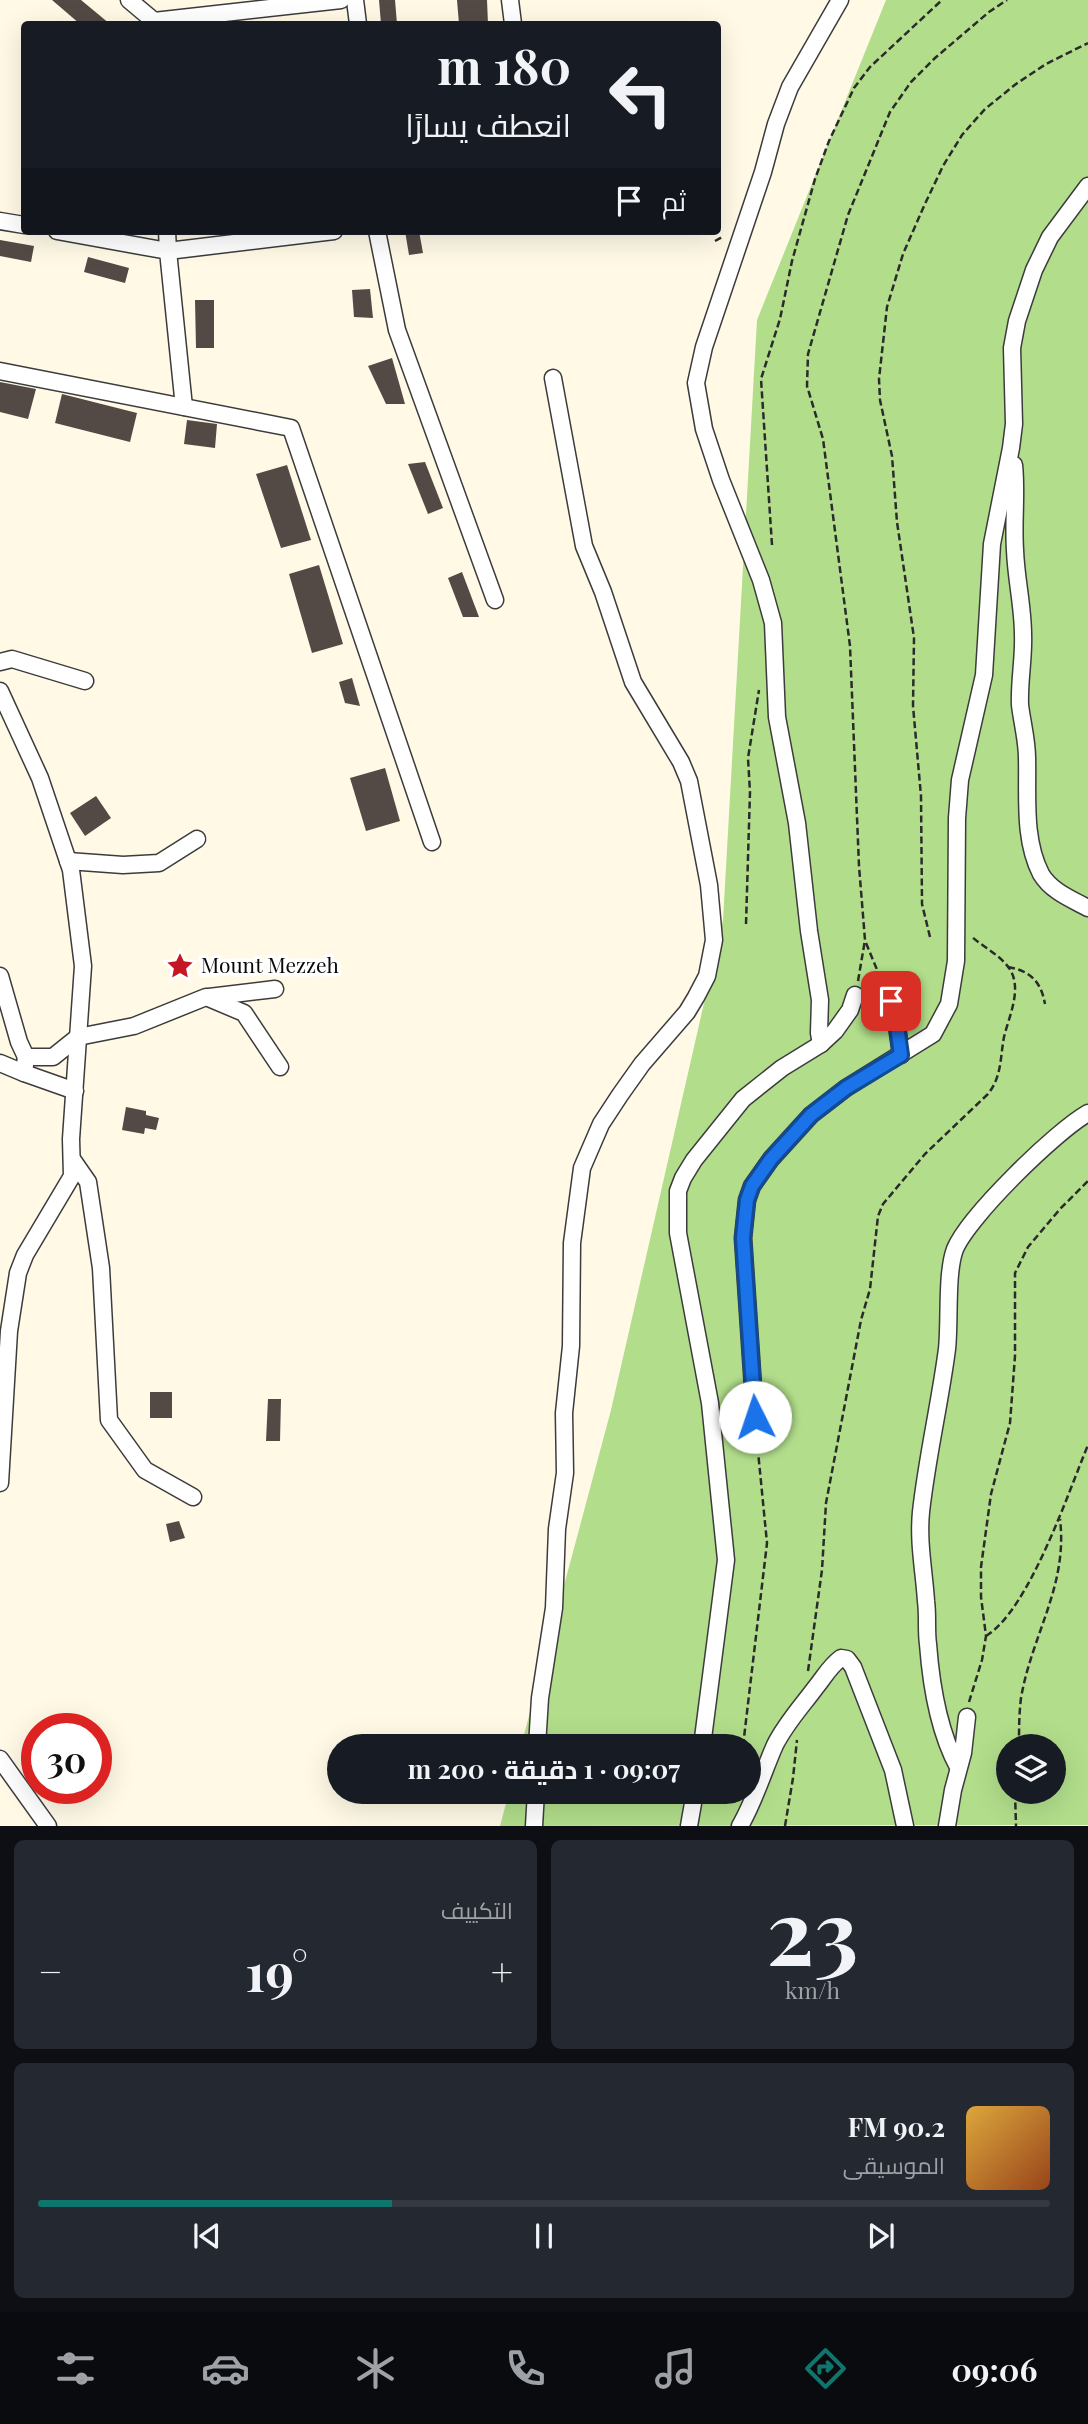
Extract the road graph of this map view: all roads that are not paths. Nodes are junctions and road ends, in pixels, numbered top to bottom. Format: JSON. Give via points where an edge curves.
{"nodes":[{"id":1,"x":129,"y":0,"type":"edge"},
{"id":2,"x":341,"y":0,"type":"edge"},
{"id":3,"x":355,"y":0,"type":"edge"},
{"id":4,"x":510,"y":0,"type":"edge"},
{"id":5,"x":840,"y":0,"type":"edge"},
{"id":6,"x":152,"y":21,"type":"edge"},
{"id":7,"x":170,"y":21,"type":"edge"},
{"id":8,"x":358,"y":21,"type":"edge"},
{"id":9,"x":513,"y":21,"type":"edge"},
{"id":10,"x":1088,"y":186,"type":"edge"},
{"id":11,"x":0,"y":221,"type":"edge"},
{"id":12,"x":21,"y":224,"type":"edge"},
{"id":13,"x":79,"y":235,"type":"edge"},
{"id":14,"x":167,"y":235,"type":"edge"},
{"id":15,"x":301,"y":235,"type":"edge"},
{"id":16,"x":378,"y":235,"type":"edge"},
{"id":17,"x":168,"y":251,"type":"junction"},
{"id":18,"x":0,"y":371,"type":"edge"},
{"id":19,"x":553,"y":378,"type":"dead end"},
{"id":20,"x":184,"y":407,"type":"junction"},
{"id":21,"x":1011,"y":448,"type":"junction"},
{"id":22,"x":495,"y":600,"type":"dead end"},
{"id":23,"x":0,"y":662,"type":"edge"},
{"id":24,"x":86,"y":681,"type":"dead end"},
{"id":25,"x":0,"y":691,"type":"edge"},
{"id":26,"x":197,"y":839,"type":"dead end"},
{"id":27,"x":432,"y":842,"type":"dead end"},
{"id":28,"x":68,"y":861,"type":"junction"},
{"id":29,"x":1088,"y":908,"type":"edge"},
{"id":30,"x":0,"y":976,"type":"edge"},
{"id":31,"x":275,"y":989,"type":"dead end"},
{"id":32,"x":855,"y":995,"type":"road end"},
{"id":33,"x":206,"y":997,"type":"junction"},
{"id":34,"x":891,"y":1001,"type":"road end"},
{"id":35,"x":78,"y":1037,"type":"junction"},
{"id":36,"x":821,"y":1044,"type":"junction"},
{"id":37,"x":901,"y":1055,"type":"junction"},
{"id":38,"x":0,"y":1063,"type":"edge"},
{"id":39,"x":25,"y":1065,"type":"junction"},
{"id":40,"x":280,"y":1067,"type":"dead end"},
{"id":41,"x":75,"y":1091,"type":"junction"},
{"id":42,"x":1088,"y":1113,"type":"edge"},
{"id":43,"x":72,"y":1159,"type":"junction"},
{"id":44,"x":755,"y":1417,"type":"road end"},
{"id":45,"x":0,"y":1483,"type":"edge"},
{"id":46,"x":193,"y":1497,"type":"dead end"},
{"id":47,"x":967,"y":1717,"type":"road end"},
{"id":48,"x":538,"y":1734,"type":"edge"},
{"id":49,"x":704,"y":1734,"type":"edge"},
{"id":50,"x":0,"y":1759,"type":"edge"},
{"id":51,"x":958,"y":1767,"type":"junction"},
{"id":52,"x":535,"y":1804,"type":"edge"},
{"id":53,"x":693,"y":1804,"type":"edge"},
{"id":54,"x":48,"y":1825,"type":"edge"},
{"id":55,"x":534,"y":1825,"type":"edge"},
{"id":56,"x":689,"y":1825,"type":"edge"},
{"id":57,"x":740,"y":1825,"type":"edge"},
{"id":58,"x":905,"y":1825,"type":"edge"},
{"id":59,"x":947,"y":1825,"type":"edge"}],
"edges":[{"from":1,"to":6,"type":"street"},
{"from":2,"to":7,"type":"street"},
{"from":3,"to":8,"type":"street"},
{"from":4,"to":9,"type":"street"},
{"from":5,"to":36,"type":"street","via":[[790,87],[776,124],[696,383],[708,442],[773,622],[777,718],[797,823],[820,1000]]},
{"from":10,"to":21,"type":"street","via":[[1050,237],[1017,321],[1012,348]]},
{"from":11,"to":12,"type":"street"},
{"from":13,"to":17,"type":"street"},
{"from":14,"to":17,"type":"street"},
{"from":15,"to":17,"type":"street"},
{"from":16,"to":22,"type":"street","via":[[397,330]]},
{"from":17,"to":20,"type":"street"},
{"from":18,"to":20,"type":"street"},
{"from":19,"to":48,"type":"street","via":[[584,546],[633,682],[688,781],[709,885],[714,940],[707,976],[692,1005],[620,1095],[582,1168],[572,1243],[565,1473]]},
{"from":20,"to":27,"type":"street","via":[[291,428]]},
{"from":21,"to":29,"type":"street","via":[[1024,639],[1020,706],[1030,837],[1042,875],[1059,892]]},
{"from":21,"to":37,"type":"street","via":[[992,544],[984,675],[960,780],[954,985],[933,1034]]},
{"from":23,"to":24,"type":"street","via":[[12,659]]},
{"from":25,"to":28,"type":"street","via":[[40,778]]},
{"from":26,"to":28,"type":"street","via":[[159,863]]},
{"from":28,"to":35,"type":"street","via":[[83,966]]},
{"from":30,"to":39,"type":"street"},
{"from":31,"to":33,"type":"street"},
{"from":32,"to":36,"type":"street","via":[[843,1021]]},
{"from":33,"to":35,"type":"street","via":[[134,1026]]},
{"from":33,"to":40,"type":"street","via":[[244,1013]]},
{"from":34,"to":37,"type":"street"},
{"from":35,"to":39,"type":"street","via":[[53,1057]]},
{"from":35,"to":41,"type":"street"},
{"from":36,"to":49,"type":"street","via":[[743,1099],[694,1160],[678,1191],[678,1233],[708,1391],[726,1560]]},
{"from":37,"to":44,"type":"street","via":[[811,1115],[752,1186],[743,1238]]},
{"from":38,"to":39,"type":"street"},
{"from":39,"to":41,"type":"street"},
{"from":41,"to":43,"type":"street"},
{"from":42,"to":51,"type":"street","via":[[1062,1131],[976,1217],[962,1234],[950,1268],[947,1347],[920,1546],[930,1657],[939,1708]]},
{"from":43,"to":45,"type":"street","via":[[72,1176],[18,1273],[9,1331]]},
{"from":43,"to":46,"type":"street","via":[[88,1182],[101,1268],[109,1420],[145,1470]]},
{"from":47,"to":51,"type":"street"},
{"from":50,"to":54,"type":"street"},
{"from":51,"to":59,"type":"street"},
{"from":52,"to":55,"type":"street"},
{"from":53,"to":56,"type":"street"},
{"from":57,"to":58,"type":"street","via":[[790,1719],[841,1658],[853,1667],[885,1747]]}]}
